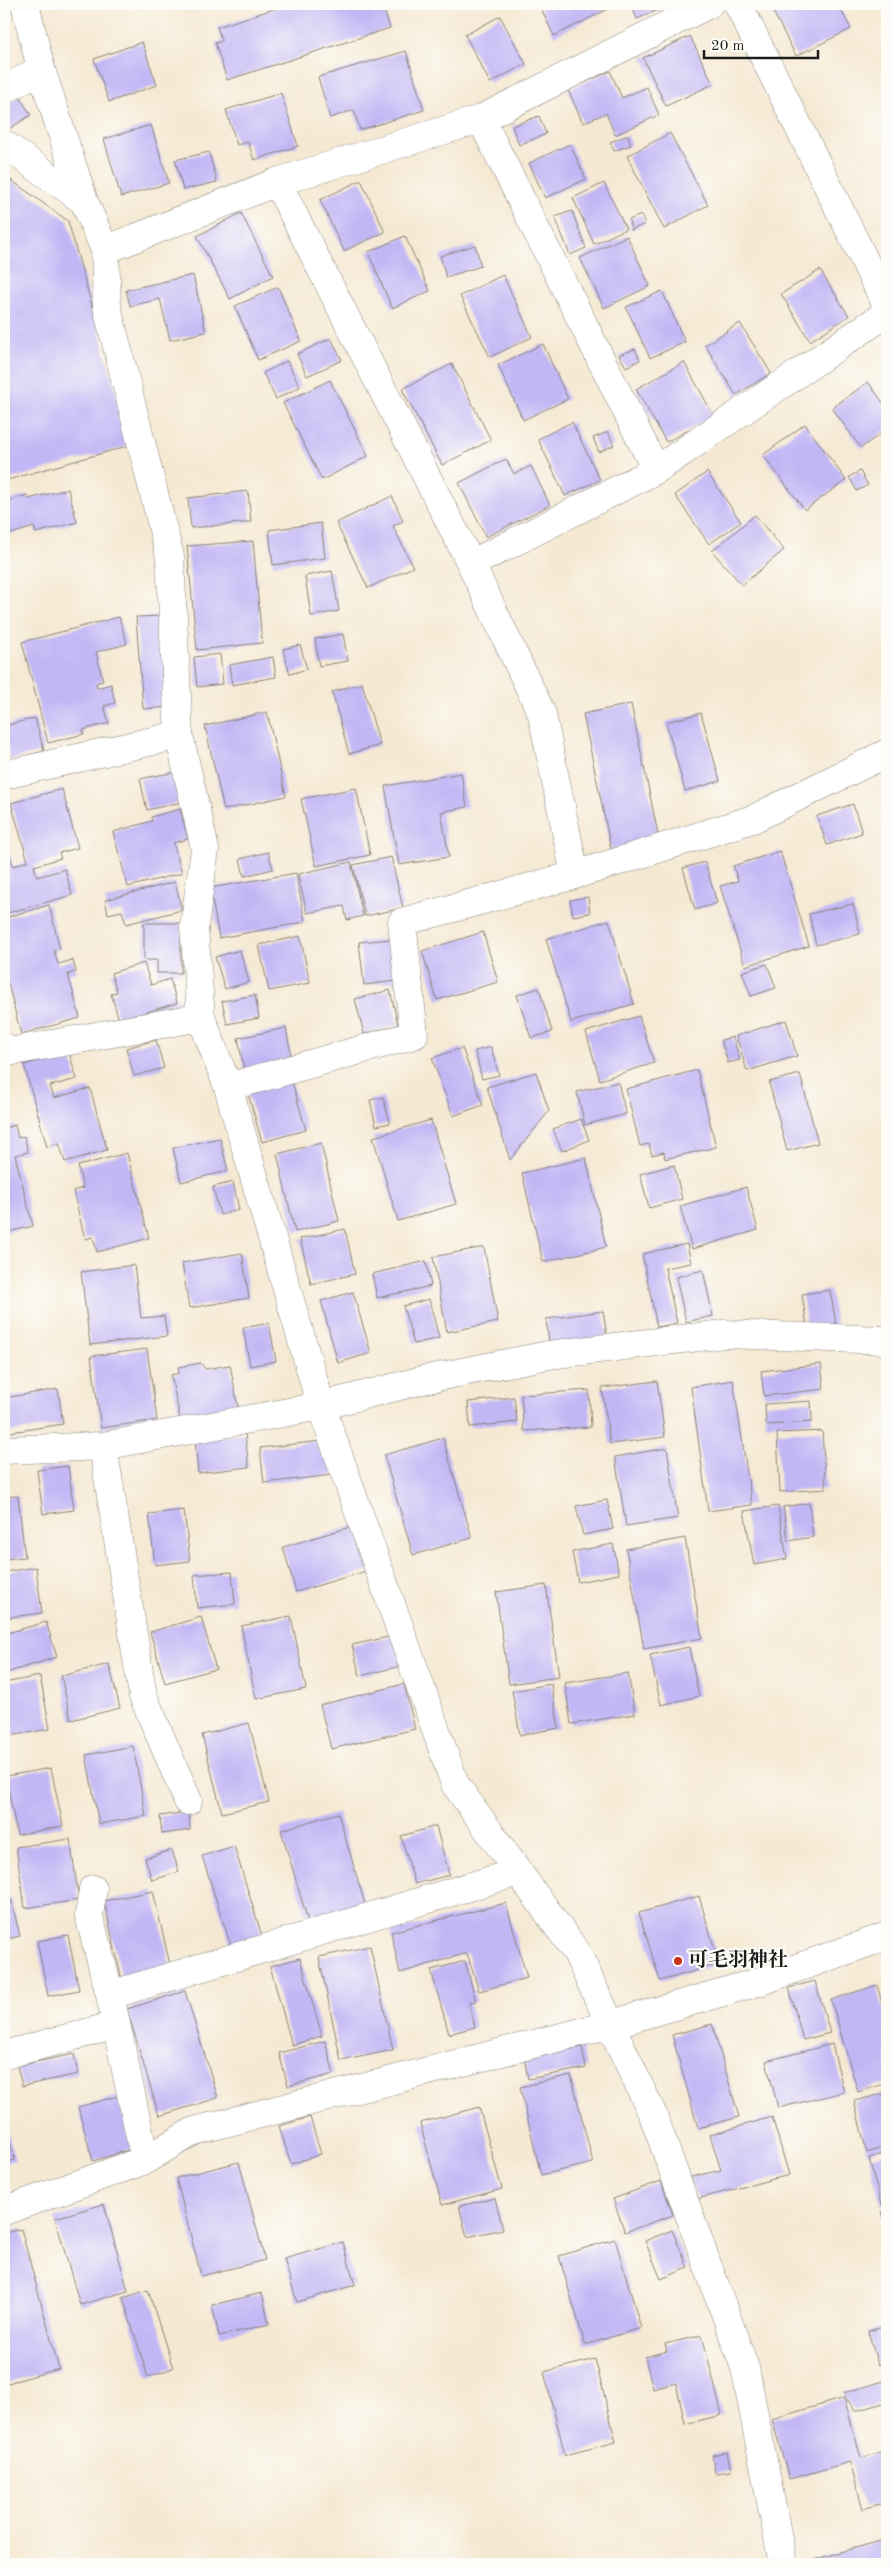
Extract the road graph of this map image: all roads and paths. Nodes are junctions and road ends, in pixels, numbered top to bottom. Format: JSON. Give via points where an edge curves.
{"nodes":[{"id":1,"x":25,"y":4,"type":"edge"},
{"id":2,"x":709,"y":4,"type":"edge"},
{"id":3,"x":738,"y":4,"type":"edge"},
{"id":4,"x":40,"y":68,"type":"junction"},
{"id":5,"x":4,"y":90,"type":"edge"},
{"id":6,"x":481,"y":119,"type":"junction"},
{"id":7,"x":4,"y":144,"type":"edge"},
{"id":8,"x":277,"y":182,"type":"junction"},
{"id":9,"x":84,"y":201,"type":"junction"},
{"id":10,"x":105,"y":250,"type":"junction"},
{"id":11,"x":887,"y":306,"type":"edge"},
{"id":12,"x":887,"y":313,"type":"edge"},
{"id":13,"x":656,"y":470,"type":"junction"},
{"id":14,"x":471,"y":564,"type":"junction"},
{"id":15,"x":179,"y":735,"type":"junction"},
{"id":16,"x":887,"y":754,"type":"edge"},
{"id":17,"x":4,"y":775,"type":"edge"},
{"id":18,"x":575,"y":875,"type":"junction"},
{"id":19,"x":201,"y":1017,"type":"junction"},
{"id":20,"x":4,"y":1048,"type":"edge"},
{"id":21,"x":228,"y":1088,"type":"junction"},
{"id":22,"x":887,"y":1340,"type":"edge"},
{"id":23,"x":321,"y":1406,"type":"junction"},
{"id":24,"x":103,"y":1446,"type":"junction"},
{"id":25,"x":4,"y":1450,"type":"edge"},
{"id":26,"x":188,"y":1801,"type":"dead end"},
{"id":27,"x":518,"y":1872,"type":"junction"},
{"id":28,"x":94,"y":1889,"type":"dead end"},
{"id":29,"x":887,"y":1936,"type":"edge"},
{"id":30,"x":110,"y":1995,"type":"junction"},
{"id":31,"x":612,"y":2024,"type":"junction"},
{"id":32,"x":116,"y":2025,"type":"junction"},
{"id":33,"x":4,"y":2055,"type":"edge"},
{"id":34,"x":144,"y":2160,"type":"junction"},
{"id":35,"x":4,"y":2211,"type":"edge"},
{"id":36,"x":783,"y":2564,"type":"edge"}],
"edges":[{"from":1,"to":4,"type":"street"},
{"from":2,"to":6,"type":"street"},
{"from":3,"to":11,"type":"street"},
{"from":4,"to":5,"type":"street"},
{"from":4,"to":9,"type":"street"},
{"from":6,"to":8,"type":"street"},
{"from":6,"to":13,"type":"street"},
{"from":7,"to":9,"type":"street"},
{"from":8,"to":10,"type":"street"},
{"from":8,"to":14,"type":"street"},
{"from":9,"to":10,"type":"street"},
{"from":10,"to":15,"type":"street","via":[[107,307],[170,557]]},
{"from":12,"to":13,"type":"street"},
{"from":13,"to":14,"type":"street"},
{"from":14,"to":18,"type":"street","via":[[542,714]]},
{"from":15,"to":17,"type":"street"},
{"from":15,"to":19,"type":"street","via":[[205,848],[194,927]]},
{"from":16,"to":18,"type":"street","via":[[753,819]]},
{"from":18,"to":21,"type":"street","via":[[402,922],[414,1035]]},
{"from":19,"to":20,"type":"street","via":[[8,1052]]},
{"from":19,"to":21,"type":"street"},
{"from":21,"to":23,"type":"street"},
{"from":22,"to":23,"type":"street","via":[[724,1334],[548,1355],[427,1378]]},
{"from":23,"to":24,"type":"street"},
{"from":23,"to":27,"type":"street","via":[[455,1784]]},
{"from":24,"to":25,"type":"street"},
{"from":24,"to":26,"type":"street","via":[[143,1696]]},
{"from":27,"to":30,"type":"street"},
{"from":27,"to":31,"type":"street","via":[[577,1953]]},
{"from":28,"to":30,"type":"street","via":[[89,1916]]},
{"from":29,"to":31,"type":"street","via":[[758,1982]]},
{"from":30,"to":32,"type":"street"},
{"from":31,"to":34,"type":"street","via":[[194,2131]]},
{"from":31,"to":36,"type":"street","via":[[653,2115],[745,2368]]},
{"from":32,"to":33,"type":"street"},
{"from":32,"to":34,"type":"street"},
{"from":34,"to":35,"type":"street"}]}
